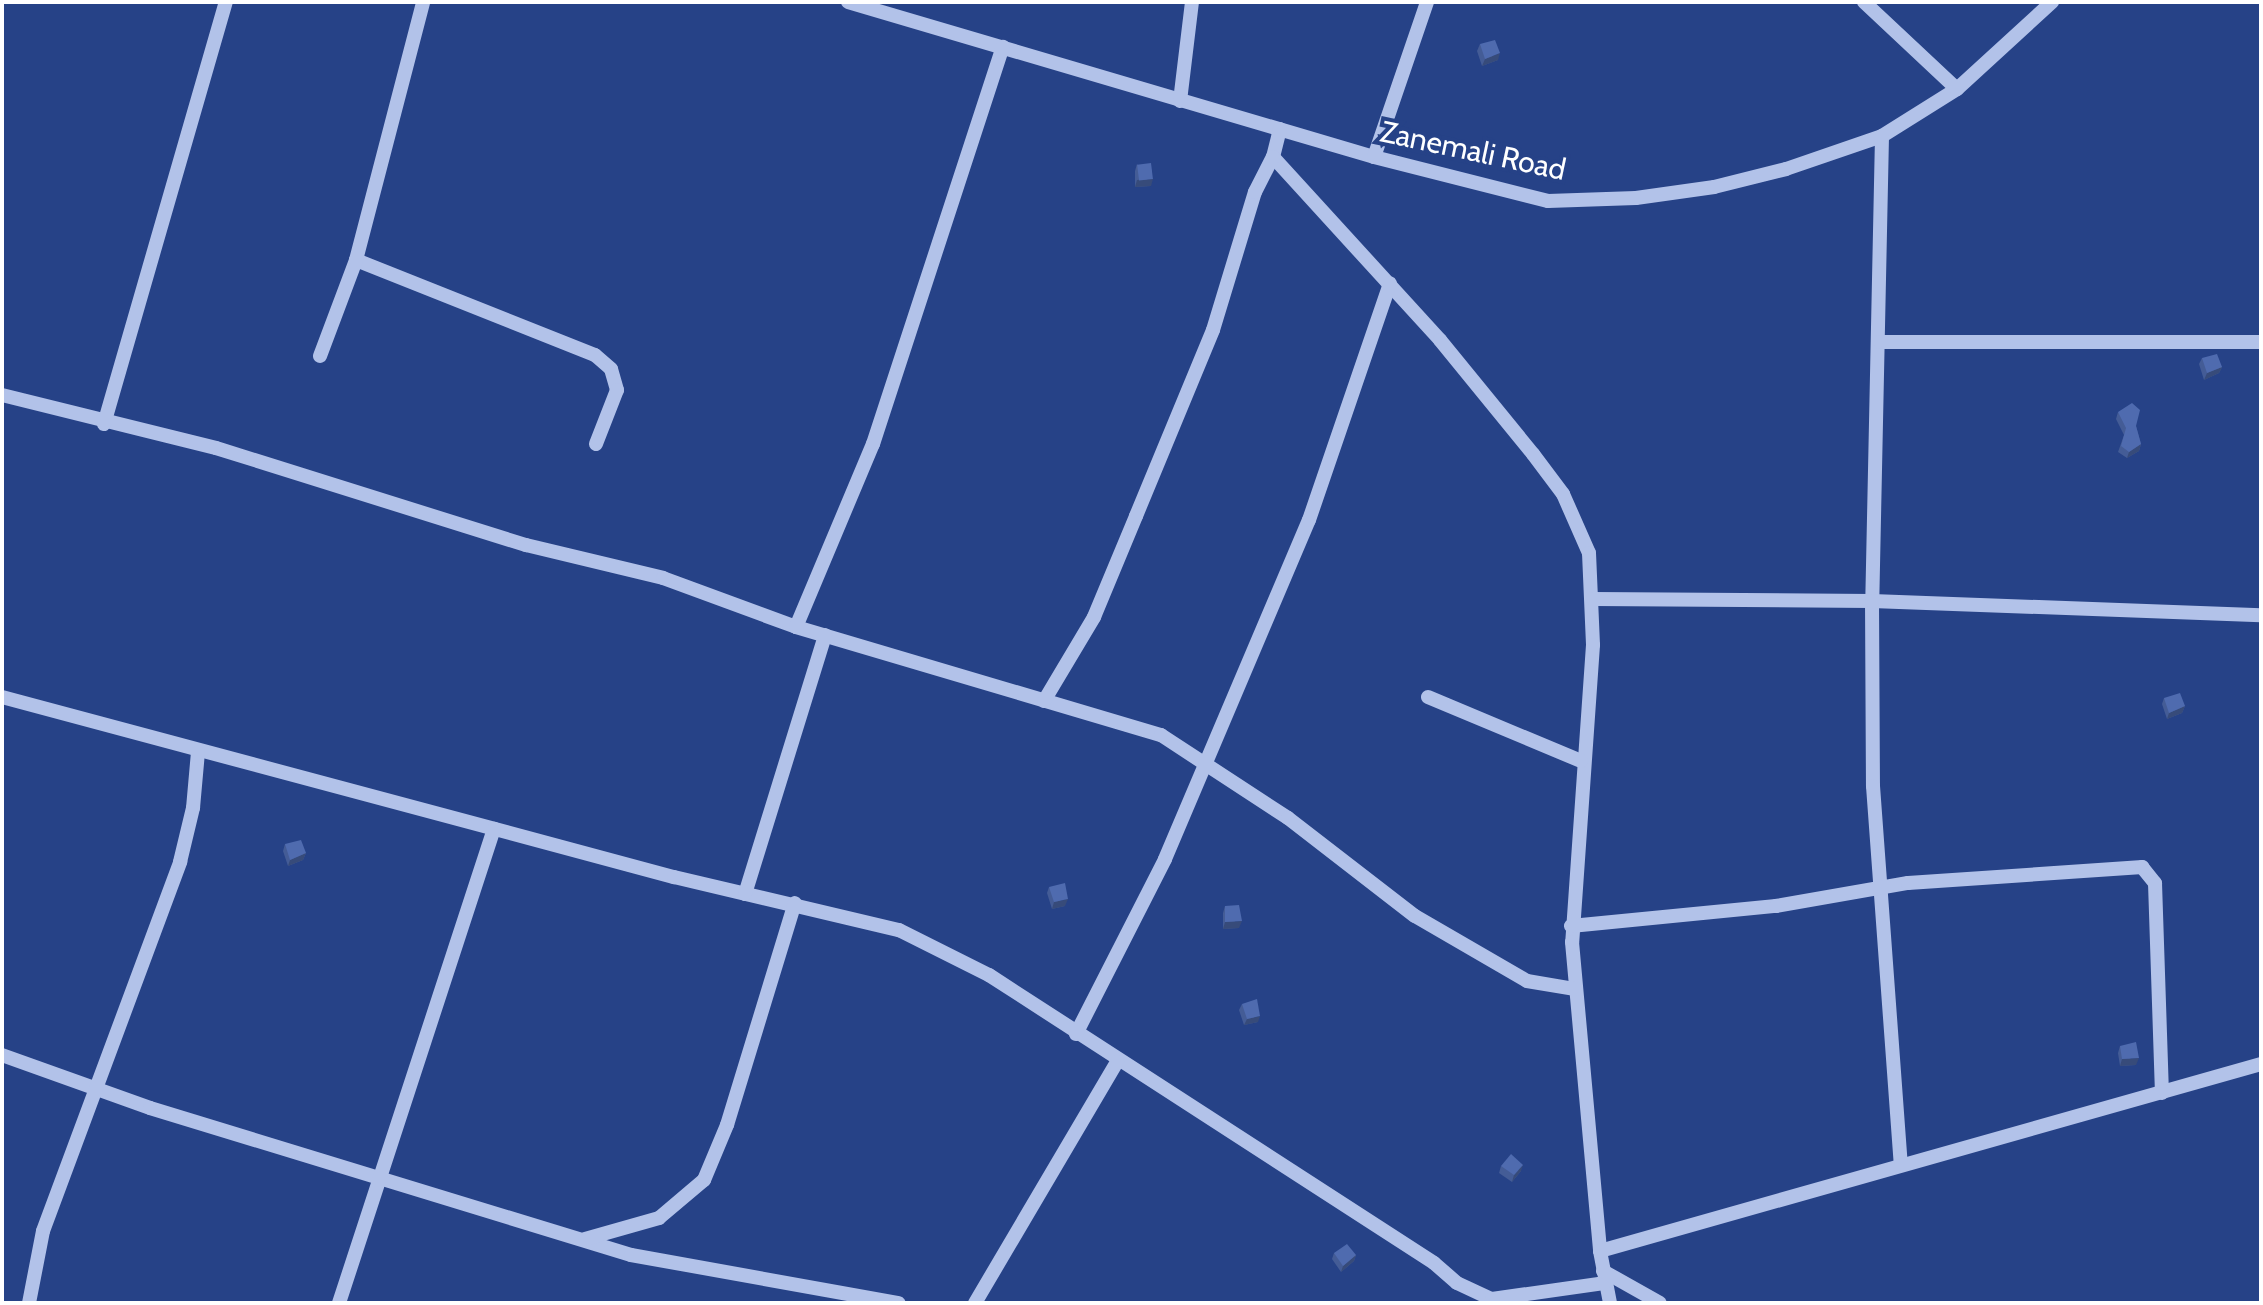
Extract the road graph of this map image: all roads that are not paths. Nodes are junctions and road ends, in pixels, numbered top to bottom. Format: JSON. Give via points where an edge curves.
{"nodes":[{"id":1,"x":226,"y":2,"type":"edge"},
{"id":2,"x":423,"y":2,"type":"edge"},
{"id":3,"x":848,"y":2,"type":"edge"},
{"id":4,"x":1192,"y":2,"type":"edge"},
{"id":5,"x":1427,"y":2,"type":"edge"},
{"id":6,"x":1864,"y":2,"type":"edge"},
{"id":7,"x":2052,"y":2,"type":"edge"},
{"id":8,"x":1003,"y":47,"type":"junction"},
{"id":9,"x":1957,"y":89,"type":"junction"},
{"id":10,"x":1180,"y":101,"type":"junction"},
{"id":11,"x":1280,"y":129,"type":"junction"},
{"id":12,"x":1882,"y":136,"type":"junction"},
{"id":13,"x":1273,"y":157,"type":"junction"},
{"id":14,"x":1374,"y":157,"type":"junction"},
{"id":15,"x":356,"y":260,"type":"junction"},
{"id":16,"x":1390,"y":284,"type":"junction"},
{"id":17,"x":1880,"y":342,"type":"junction"},
{"id":18,"x":2261,"y":342,"type":"edge"},
{"id":19,"x":320,"y":356,"type":"dead end"},
{"id":20,"x":2,"y":395,"type":"edge"},
{"id":21,"x":104,"y":424,"type":"junction"},
{"id":22,"x":596,"y":444,"type":"dead end"},
{"id":23,"x":1593,"y":599,"type":"junction"},
{"id":24,"x":1872,"y":601,"type":"junction"},
{"id":25,"x":2261,"y":615,"type":"edge"},
{"id":26,"x":796,"y":627,"type":"junction"},
{"id":27,"x":825,"y":635,"type":"junction"},
{"id":28,"x":2,"y":697,"type":"edge"},
{"id":29,"x":1428,"y":697,"type":"dead end"},
{"id":30,"x":1044,"y":701,"type":"junction"},
{"id":31,"x":198,"y":752,"type":"junction"},
{"id":32,"x":1581,"y":761,"type":"junction"},
{"id":33,"x":1207,"y":762,"type":"junction"},
{"id":34,"x":494,"y":829,"type":"junction"},
{"id":35,"x":1879,"y":889,"type":"junction"},
{"id":36,"x":745,"y":894,"type":"junction"},
{"id":37,"x":795,"y":903,"type":"junction"},
{"id":38,"x":1571,"y":926,"type":"junction"},
{"id":39,"x":1575,"y":989,"type":"junction"},
{"id":40,"x":1076,"y":1034,"type":"junction"},
{"id":41,"x":2,"y":1055,"type":"edge"},
{"id":42,"x":1117,"y":1062,"type":"junction"},
{"id":43,"x":2261,"y":1064,"type":"edge"},
{"id":44,"x":96,"y":1087,"type":"junction"},
{"id":45,"x":2162,"y":1093,"type":"junction"},
{"id":46,"x":1901,"y":1164,"type":"junction"},
{"id":47,"x":384,"y":1179,"type":"junction"},
{"id":48,"x":581,"y":1240,"type":"junction"},
{"id":49,"x":1600,"y":1251,"type":"junction"},
{"id":50,"x":1604,"y":1277,"type":"junction"},
{"id":51,"x":1485,"y":1301,"type":"edge"},
{"id":52,"x":29,"y":1303,"type":"edge"},
{"id":53,"x":339,"y":1303,"type":"edge"},
{"id":54,"x":899,"y":1303,"type":"edge"},
{"id":55,"x":975,"y":1303,"type":"edge"},
{"id":56,"x":1610,"y":1303,"type":"edge"},
{"id":57,"x":1660,"y":1303,"type":"edge"}],
"edges":[{"from":1,"to":21,"type":"street"},
{"from":2,"to":15,"type":"street"},
{"from":3,"to":8,"type":"street","name":"Zanemali Road"},
{"from":4,"to":10,"type":"street"},
{"from":5,"to":14,"type":"street"},
{"from":6,"to":9,"type":"street"},
{"from":7,"to":9,"type":"street","name":"Zanemali Road"},
{"from":8,"to":10,"type":"street","name":"Zanemali Road"},
{"from":8,"to":26,"type":"street","via":[[873,444]]},
{"from":9,"to":12,"type":"street","name":"Zanemali Road"},
{"from":10,"to":11,"type":"street","name":"Zanemali Road"},
{"from":11,"to":13,"type":"street"},
{"from":11,"to":14,"type":"street","name":"Zanemali Road"},
{"from":12,"to":14,"type":"street","name":"Zanemali Road","via":[[1714,187],[1563,201]]},
{"from":12,"to":17,"type":"street"},
{"from":13,"to":16,"type":"street"},
{"from":13,"to":30,"type":"street","via":[[1255,192],[1213,330],[1094,617]]},
{"from":15,"to":19,"type":"street"},
{"from":15,"to":22,"type":"street","via":[[595,355],[611,369],[617,390]]},
{"from":16,"to":23,"type":"street","via":[[1563,494],[1589,553]]},
{"from":16,"to":33,"type":"street","via":[[1309,520]]},
{"from":17,"to":18,"type":"street"},
{"from":17,"to":24,"type":"street"},
{"from":20,"to":21,"type":"street"},
{"from":21,"to":26,"type":"street","via":[[216,448],[526,545],[663,578]]},
{"from":23,"to":24,"type":"street"},
{"from":23,"to":32,"type":"street"},
{"from":24,"to":25,"type":"street"},
{"from":24,"to":35,"type":"street"},
{"from":26,"to":27,"type":"street"},
{"from":27,"to":30,"type":"street"},
{"from":27,"to":36,"type":"street"},
{"from":28,"to":31,"type":"street"},
{"from":29,"to":32,"type":"street"},
{"from":30,"to":33,"type":"street","via":[[1161,735]]},
{"from":31,"to":34,"type":"street"},
{"from":31,"to":44,"type":"street","via":[[193,808],[180,862]]},
{"from":32,"to":38,"type":"street"},
{"from":33,"to":39,"type":"street","via":[[1415,916],[1527,981]]},
{"from":33,"to":40,"type":"street","via":[[1165,859]]},
{"from":34,"to":36,"type":"street"},
{"from":34,"to":47,"type":"street"},
{"from":35,"to":38,"type":"street","via":[[1776,906]]},
{"from":35,"to":45,"type":"street","via":[[2131,867],[2150,872],[2155,883]]},
{"from":35,"to":46,"type":"street"},
{"from":36,"to":37,"type":"street"},
{"from":37,"to":40,"type":"street","via":[[938,945]]},
{"from":37,"to":48,"type":"street","via":[[727,1125],[704,1180],[659,1218]]},
{"from":38,"to":39,"type":"street"},
{"from":39,"to":49,"type":"street"},
{"from":40,"to":42,"type":"street"},
{"from":41,"to":44,"type":"street"},
{"from":42,"to":51,"type":"street","via":[[1434,1263]]},
{"from":42,"to":55,"type":"street"},
{"from":43,"to":45,"type":"street"},
{"from":44,"to":47,"type":"street"},
{"from":44,"to":52,"type":"street","via":[[43,1231]]},
{"from":45,"to":46,"type":"street"},
{"from":46,"to":49,"type":"street"},
{"from":47,"to":48,"type":"street"},
{"from":47,"to":53,"type":"street"},
{"from":48,"to":54,"type":"street","via":[[631,1255]]},
{"from":49,"to":50,"type":"street"},
{"from":50,"to":51,"type":"street"},
{"from":50,"to":56,"type":"street"},
{"from":50,"to":57,"type":"street"}]}
